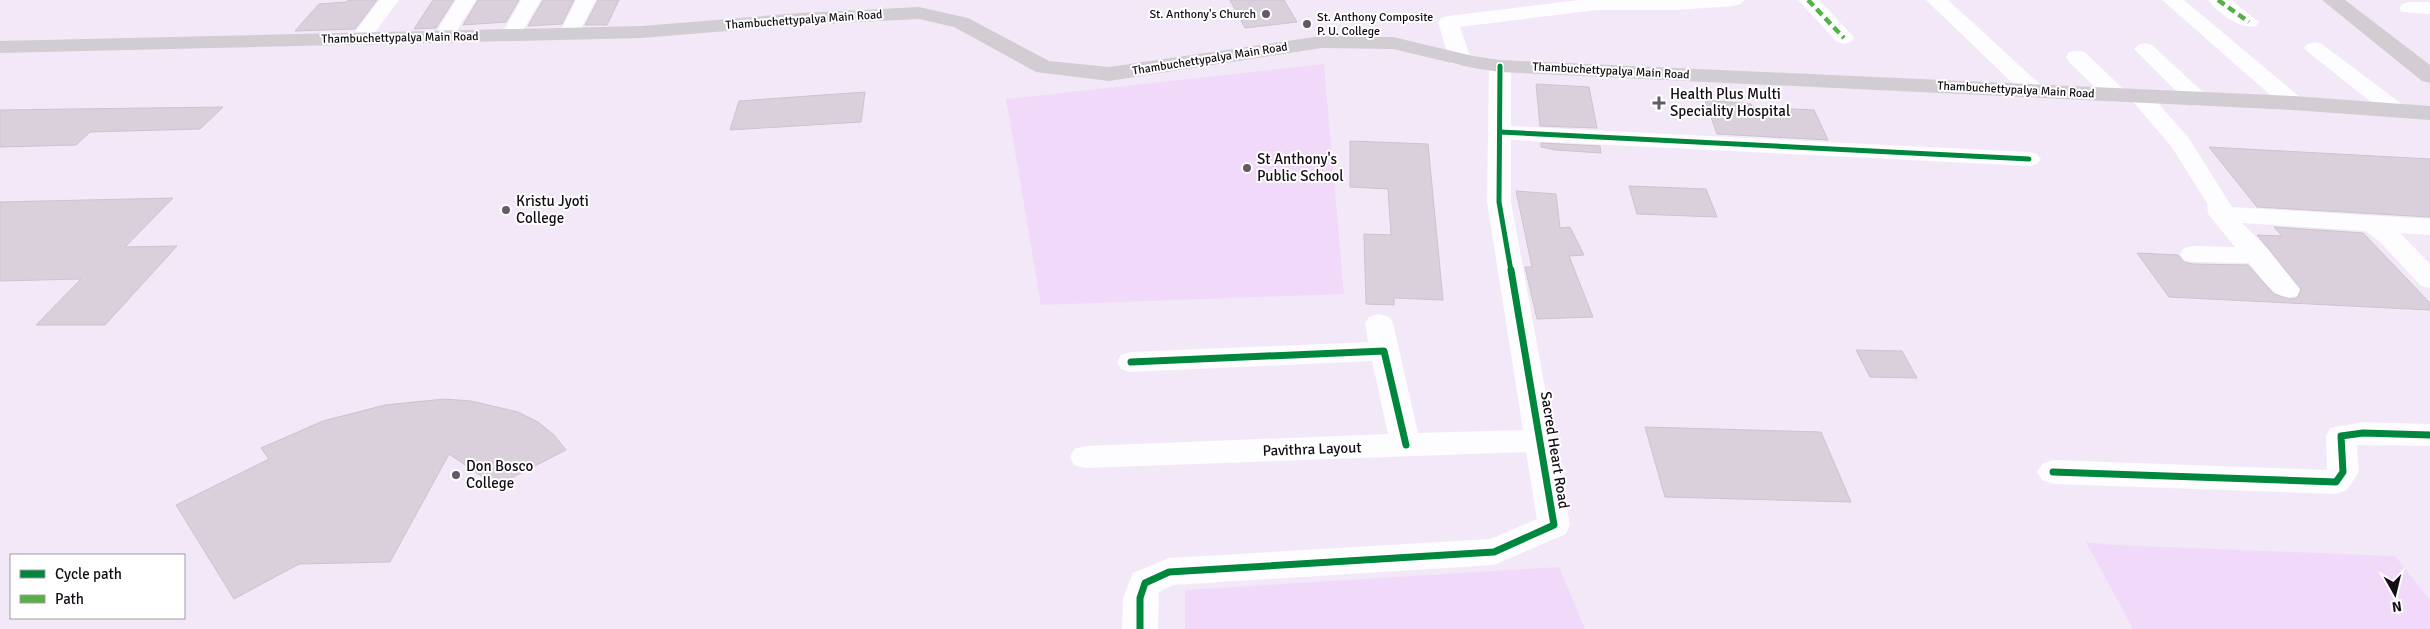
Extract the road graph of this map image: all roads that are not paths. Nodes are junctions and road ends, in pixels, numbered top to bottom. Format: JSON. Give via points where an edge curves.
{"nodes":[{"id":1,"x":389,"y":0,"type":"edge"},
{"id":2,"x":466,"y":0,"type":"edge"},
{"id":3,"x":531,"y":0,"type":"edge"},
{"id":4,"x":586,"y":0,"type":"edge"},
{"id":5,"x":1734,"y":0,"type":"edge"},
{"id":6,"x":1808,"y":0,"type":"edge"},
{"id":7,"x":1936,"y":0,"type":"edge"},
{"id":8,"x":2172,"y":0,"type":"edge"},
{"id":9,"x":2218,"y":0,"type":"edge"},
{"id":10,"x":2332,"y":0,"type":"edge"},
{"id":11,"x":1617,"y":2,"type":"edge"},
{"id":12,"x":2409,"y":8,"type":"dead end"},
{"id":13,"x":2430,"y":8,"type":"edge"},
{"id":14,"x":2249,"y":22,"type":"dead end"},
{"id":15,"x":570,"y":34,"type":"junction"},
{"id":16,"x":511,"y":35,"type":"junction"},
{"id":17,"x":443,"y":37,"type":"junction"},
{"id":18,"x":1844,"y":38,"type":"dead end"},
{"id":19,"x":360,"y":39,"type":"junction"},
{"id":20,"x":0,"y":48,"type":"edge"},
{"id":21,"x":2315,"y":48,"type":"dead end"},
{"id":22,"x":2145,"y":49,"type":"dead end"},
{"id":23,"x":2077,"y":57,"type":"dead end"},
{"id":24,"x":1460,"y":59,"type":"junction"},
{"id":25,"x":1500,"y":66,"type":"junction"},
{"id":26,"x":2430,"y":76,"type":"edge"},
{"id":27,"x":2034,"y":91,"type":"junction"},
{"id":28,"x":2128,"y":95,"type":"junction"},
{"id":29,"x":2197,"y":99,"type":"junction"},
{"id":30,"x":2292,"y":103,"type":"junction"},
{"id":31,"x":2394,"y":108,"type":"junction"},
{"id":32,"x":2430,"y":113,"type":"edge"},
{"id":33,"x":1500,"y":132,"type":"junction"},
{"id":34,"x":2029,"y":159,"type":"dead end"},
{"id":35,"x":2221,"y":214,"type":"junction"},
{"id":36,"x":2374,"y":225,"type":"junction"},
{"id":37,"x":2430,"y":227,"type":"edge"},
{"id":38,"x":2193,"y":254,"type":"dead end"},
{"id":39,"x":2258,"y":255,"type":"junction"},
{"id":40,"x":2430,"y":280,"type":"edge"},
{"id":41,"x":2287,"y":290,"type":"dead end"},
{"id":42,"x":1379,"y":323,"type":"dead end"},
{"id":43,"x":1384,"y":351,"type":"junction"},
{"id":44,"x":1131,"y":362,"type":"dead end"},
{"id":45,"x":2430,"y":435,"type":"edge"},
{"id":46,"x":1540,"y":440,"type":"junction"},
{"id":47,"x":1406,"y":445,"type":"junction"},
{"id":48,"x":1085,"y":457,"type":"dead end"},
{"id":49,"x":2053,"y":472,"type":"dead end"},
{"id":50,"x":1140,"y":629,"type":"edge"}],
"edges":[{"from":1,"to":19,"type":"street"},
{"from":2,"to":17,"type":"street"},
{"from":3,"to":16,"type":"street"},
{"from":4,"to":15,"type":"street"},
{"from":5,"to":11,"type":"street","via":[[1676,4]]},
{"from":6,"to":18,"type":"street"},
{"from":7,"to":27,"type":"street"},
{"from":8,"to":30,"type":"street"},
{"from":9,"to":14,"type":"street"},
{"from":10,"to":26,"type":"main road"},
{"from":11,"to":24,"type":"street","via":[[1448,22]]},
{"from":12,"to":13,"type":"street"},
{"from":15,"to":16,"type":"main road","name":"Thambuchettypalya Main Road"},
{"from":15,"to":24,"type":"main road","name":"Thambuchettypalya Main Road","via":[[919,13],[961,22],[1044,67],[1109,74],[1322,42],[1393,43]]},
{"from":16,"to":17,"type":"main road","name":"Thambuchettypalya Main Road"},
{"from":17,"to":19,"type":"main road","name":"Thambuchettypalya Main Road"},
{"from":19,"to":20,"type":"main road","name":"Thambuchettypalya Main Road"},
{"from":21,"to":31,"type":"street"},
{"from":22,"to":29,"type":"street"},
{"from":23,"to":28,"type":"street"},
{"from":24,"to":25,"type":"main road","name":"Thambuchettypalya Main Road"},
{"from":25,"to":27,"type":"main road","name":"Thambuchettypalya Main Road"},
{"from":25,"to":33,"type":"street","name":"Sacred Heart Road"},
{"from":27,"to":28,"type":"main road","name":"Thambuchettypalya Main Road"},
{"from":28,"to":29,"type":"main road","name":"Thambuchettypalya Main Road"},
{"from":28,"to":35,"type":"street","via":[[2180,142],[2219,203]]},
{"from":29,"to":30,"type":"main road","name":"Thambuchettypalya Main Road"},
{"from":30,"to":31,"type":"main road","name":"Thambuchettypalya Main Road"},
{"from":31,"to":32,"type":"main road","name":"Thambuchettypalya Main Road"},
{"from":33,"to":34,"type":"street"},
{"from":33,"to":46,"type":"street","name":"Sacred Heart Road","via":[[1499,202]]},
{"from":35,"to":36,"type":"street"},
{"from":35,"to":39,"type":"street"},
{"from":36,"to":37,"type":"street"},
{"from":36,"to":40,"type":"street"},
{"from":38,"to":39,"type":"street"},
{"from":39,"to":41,"type":"street"},
{"from":42,"to":43,"type":"street"},
{"from":43,"to":44,"type":"street"},
{"from":43,"to":47,"type":"street"},
{"from":45,"to":49,"type":"street","via":[[2363,433],[2341,436],[2343,472],[2336,482]]},
{"from":46,"to":47,"type":"street","name":"Pavithra Layout"},
{"from":46,"to":50,"type":"street","name":"Sacred Heart Road","via":[[1554,525],[1494,552],[1169,572],[1145,583],[1140,598]]},
{"from":47,"to":48,"type":"street","name":"Pavithra Layout"}]}
